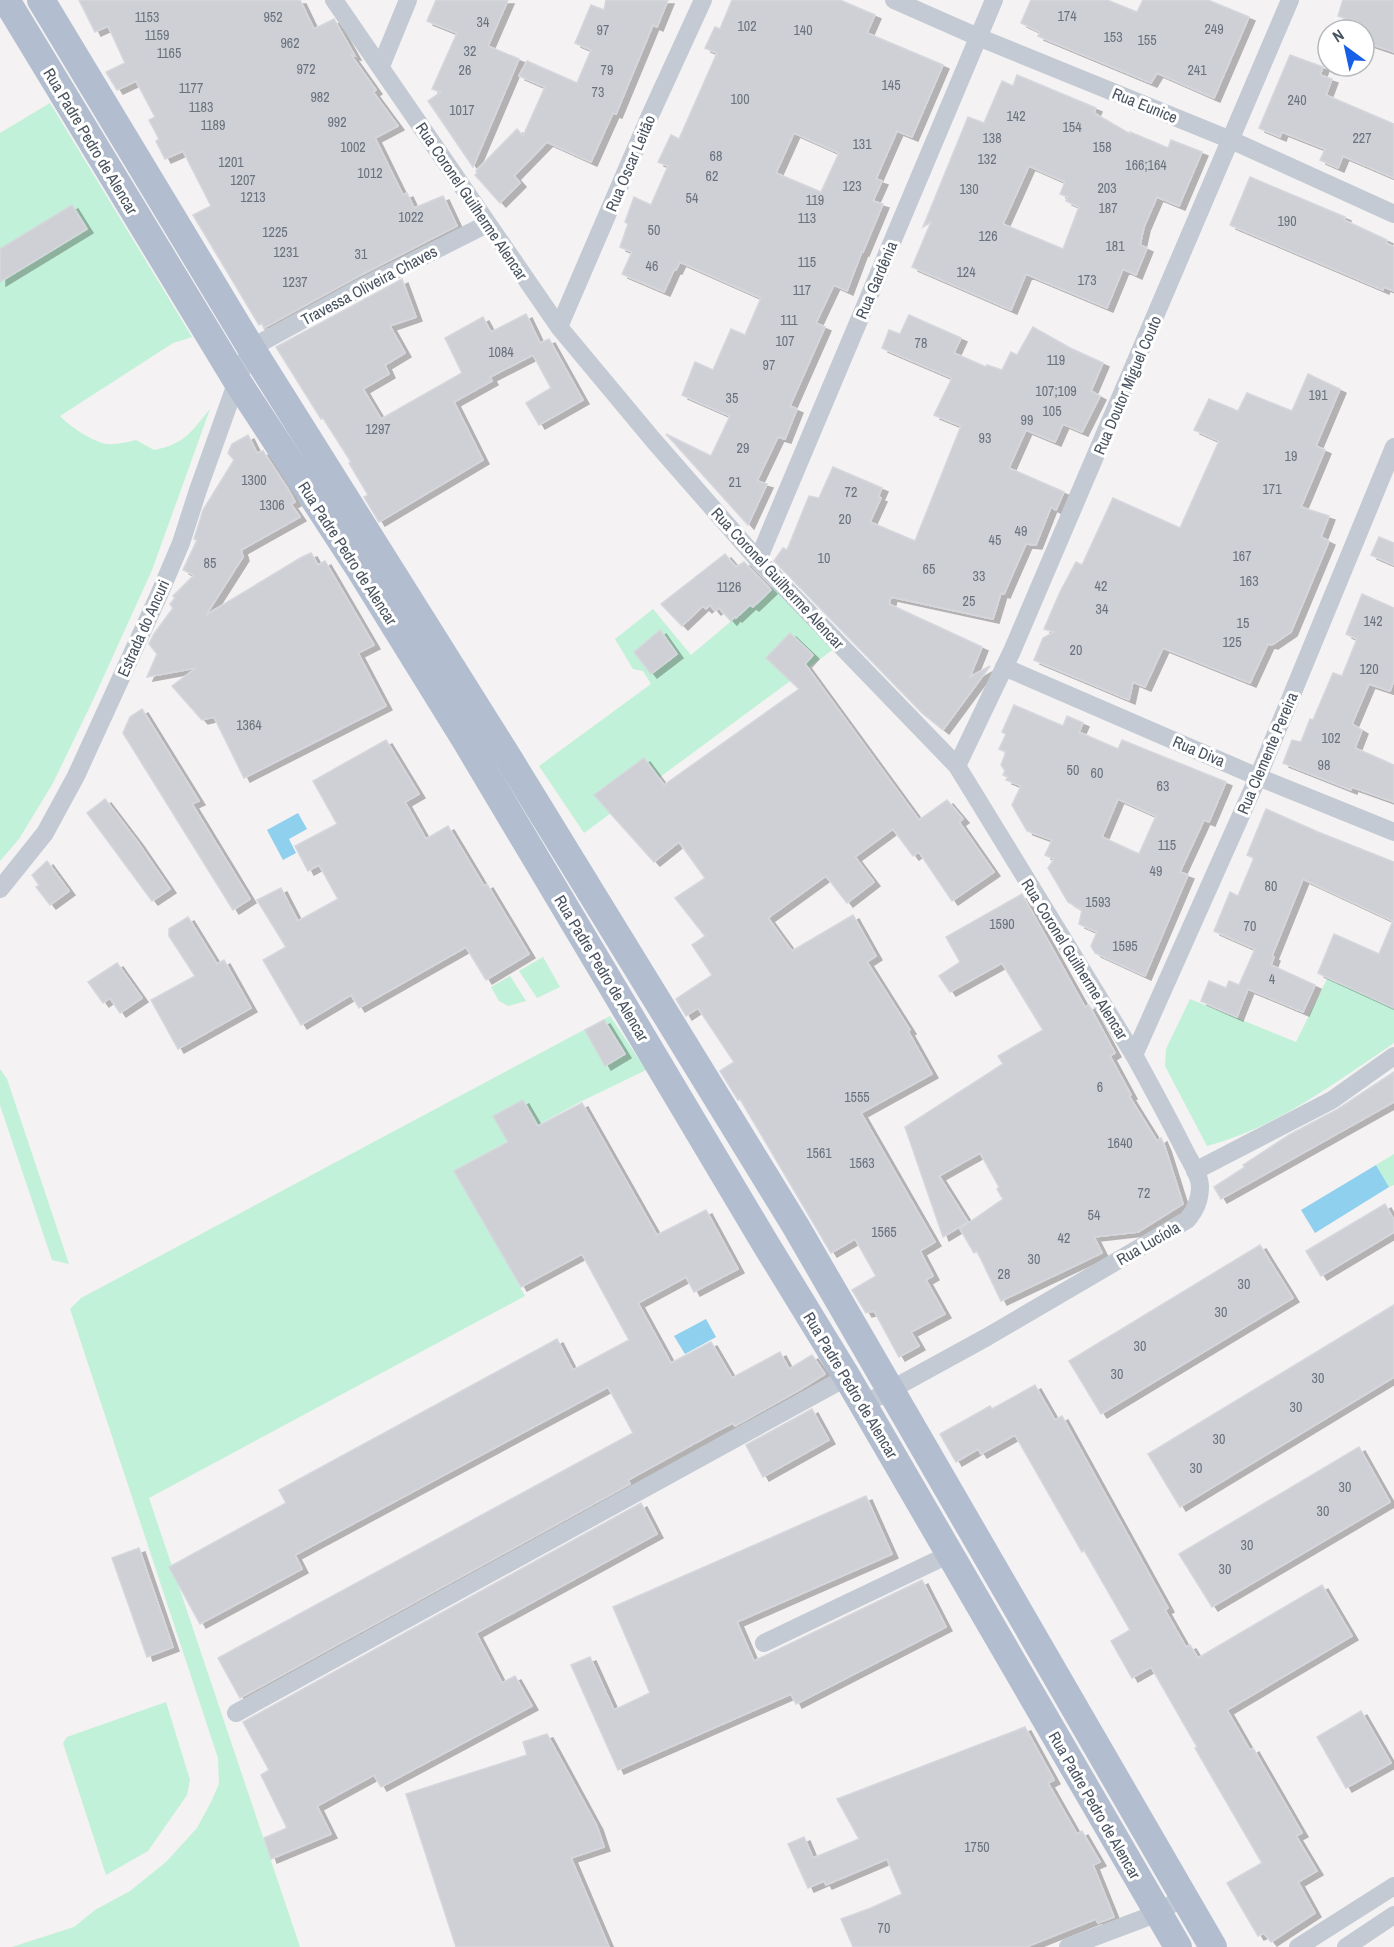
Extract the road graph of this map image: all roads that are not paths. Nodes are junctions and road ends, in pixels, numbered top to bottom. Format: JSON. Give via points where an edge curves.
{"nodes":[{"id":1,"x":6,"y":0,"type":"edge"},
{"id":2,"x":41,"y":0,"type":"edge"},
{"id":3,"x":334,"y":0,"type":"edge"},
{"id":4,"x":408,"y":0,"type":"edge"},
{"id":5,"x":704,"y":0,"type":"edge"},
{"id":6,"x":894,"y":0,"type":"edge"},
{"id":7,"x":994,"y":0,"type":"edge"},
{"id":8,"x":1290,"y":0,"type":"edge"},
{"id":9,"x":978,"y":37,"type":"junction"},
{"id":10,"x":381,"y":66,"type":"junction"},
{"id":11,"x":1231,"y":141,"type":"junction"},
{"id":12,"x":1394,"y":214,"type":"edge"},
{"id":13,"x":487,"y":224,"type":"junction"},
{"id":14,"x":559,"y":327,"type":"junction"},
{"id":15,"x":251,"y":348,"type":"junction"},
{"id":16,"x":237,"y":381,"type":"junction"},
{"id":17,"x":1394,"y":447,"type":"edge"},
{"id":18,"x":758,"y":560,"type":"junction"},
{"id":19,"x":1004,"y":667,"type":"junction"},
{"id":20,"x":957,"y":766,"type":"junction"},
{"id":21,"x":1258,"y":777,"type":"junction"},
{"id":22,"x":1394,"y":832,"type":"edge"},
{"id":23,"x":0,"y":889,"type":"edge"},
{"id":24,"x":624,"y":947,"type":"junction"},
{"id":25,"x":599,"y":962,"type":"junction"},
{"id":26,"x":1134,"y":1055,"type":"junction"},
{"id":27,"x":1394,"y":1056,"type":"edge"},
{"id":28,"x":1195,"y":1171,"type":"junction"},
{"id":29,"x":847,"y":1377,"type":"junction"},
{"id":30,"x":890,"y":1389,"type":"junction"},
{"id":31,"x":863,"y":1405,"type":"junction"},
{"id":32,"x":950,"y":1554,"type":"junction"},
{"id":33,"x":764,"y":1643,"type":"dead end"},
{"id":34,"x":236,"y":1713,"type":"dead end"},
{"id":35,"x":1091,"y":1737,"type":"junction"},
{"id":36,"x":1065,"y":1752,"type":"junction"},
{"id":37,"x":1394,"y":1886,"type":"edge"},
{"id":38,"x":1184,"y":1898,"type":"junction"},
{"id":39,"x":1158,"y":1913,"type":"junction"},
{"id":40,"x":1394,"y":1915,"type":"edge"},
{"id":41,"x":1068,"y":1947,"type":"edge"},
{"id":42,"x":1178,"y":1947,"type":"edge"},
{"id":43,"x":1213,"y":1947,"type":"edge"},
{"id":44,"x":1298,"y":1947,"type":"edge"},
{"id":45,"x":1346,"y":1947,"type":"edge"}],
"edges":[{"from":1,"to":16,"type":"main road","name":"Rua Padre Pedro de Alencar"},
{"from":2,"to":15,"type":"main road","name":"Rua Padre Pedro de Alencar"},
{"from":3,"to":10,"type":"street","name":"Rua Coronel Guilherme Alencar"},
{"from":4,"to":10,"type":"street"},
{"from":5,"to":14,"type":"street","name":"Rua Oscar Leitão"},
{"from":6,"to":9,"type":"street","name":"Rua Eunice"},
{"from":7,"to":9,"type":"street","name":"Rua Gardênia"},
{"from":8,"to":11,"type":"street","name":"Rua Doutor Miguel Couto"},
{"from":9,"to":11,"type":"street","name":"Rua Eunice"},
{"from":9,"to":18,"type":"street","name":"Rua Gardênia"},
{"from":10,"to":13,"type":"street","name":"Rua Coronel Guilherme Alencar"},
{"from":11,"to":12,"type":"street","name":"Rua Eunice"},
{"from":11,"to":19,"type":"street","name":"Rua Doutor Miguel Couto"},
{"from":13,"to":14,"type":"street","name":"Rua Coronel Guilherme Alencar"},
{"from":13,"to":15,"type":"street","name":"Travessa Oliveira Chaves"},
{"from":14,"to":18,"type":"street","name":"Rua Coronel Guilherme Alencar"},
{"from":15,"to":16,"type":"street","name":"Estrada do Ancuri"},
{"from":15,"to":24,"type":"main road","name":"Rua Padre Pedro de Alencar"},
{"from":16,"to":23,"type":"street","name":"Estrada do Ancuri","via":[[181,543],[76,776],[45,833]]},
{"from":16,"to":25,"type":"main road","name":"Rua Padre Pedro de Alencar","via":[[427,677]]},
{"from":17,"to":21,"type":"street","name":"Rua Clemente Pereira"},
{"from":18,"to":20,"type":"street","name":"Rua Coronel Guilherme Alencar"},
{"from":19,"to":20,"type":"street","name":"Rua Doutor Miguel Couto"},
{"from":19,"to":21,"type":"street","name":"Rua Diva"},
{"from":20,"to":26,"type":"street","name":"Rua Coronel Guilherme Alencar"},
{"from":21,"to":22,"type":"street","name":"Rua Diva"},
{"from":21,"to":26,"type":"street","name":"Rua Clemente Pereira"},
{"from":24,"to":25,"type":"main road"},
{"from":24,"to":30,"type":"main road","name":"Rua Padre Pedro de Alencar","via":[[795,1225]]},
{"from":25,"to":29,"type":"main road","name":"Rua Padre Pedro de Alencar"},
{"from":26,"to":28,"type":"street","name":"Rua Coronel Guilherme Alencar"},
{"from":27,"to":28,"type":"street","via":[[1332,1100]]},
{"from":28,"to":30,"type":"street","name":"Rua Lucíola","via":[[1200,1185],[1197,1202],[1186,1220]]},
{"from":29,"to":31,"type":"main road","name":"Rua Padre Pedro de Alencar"},
{"from":29,"to":34,"type":"street"},
{"from":30,"to":31,"type":"street","name":"Rua Lucíola"},
{"from":30,"to":35,"type":"main road","name":"Rua Padre Pedro de Alencar"},
{"from":31,"to":32,"type":"main road","name":"Rua Padre Pedro de Alencar"},
{"from":32,"to":33,"type":"street"},
{"from":32,"to":36,"type":"main road","name":"Rua Padre Pedro de Alencar"},
{"from":35,"to":36,"type":"main road"},
{"from":35,"to":38,"type":"main road","name":"Rua Padre Pedro de Alencar"},
{"from":36,"to":39,"type":"main road","name":"Rua Padre Pedro de Alencar"},
{"from":37,"to":44,"type":"street"},
{"from":38,"to":39,"type":"street"},
{"from":38,"to":43,"type":"main road","name":"Rua Padre Pedro de Alencar"},
{"from":39,"to":41,"type":"street"},
{"from":39,"to":42,"type":"main road","name":"Rua Padre Pedro de Alencar"},
{"from":40,"to":45,"type":"street"}]}
